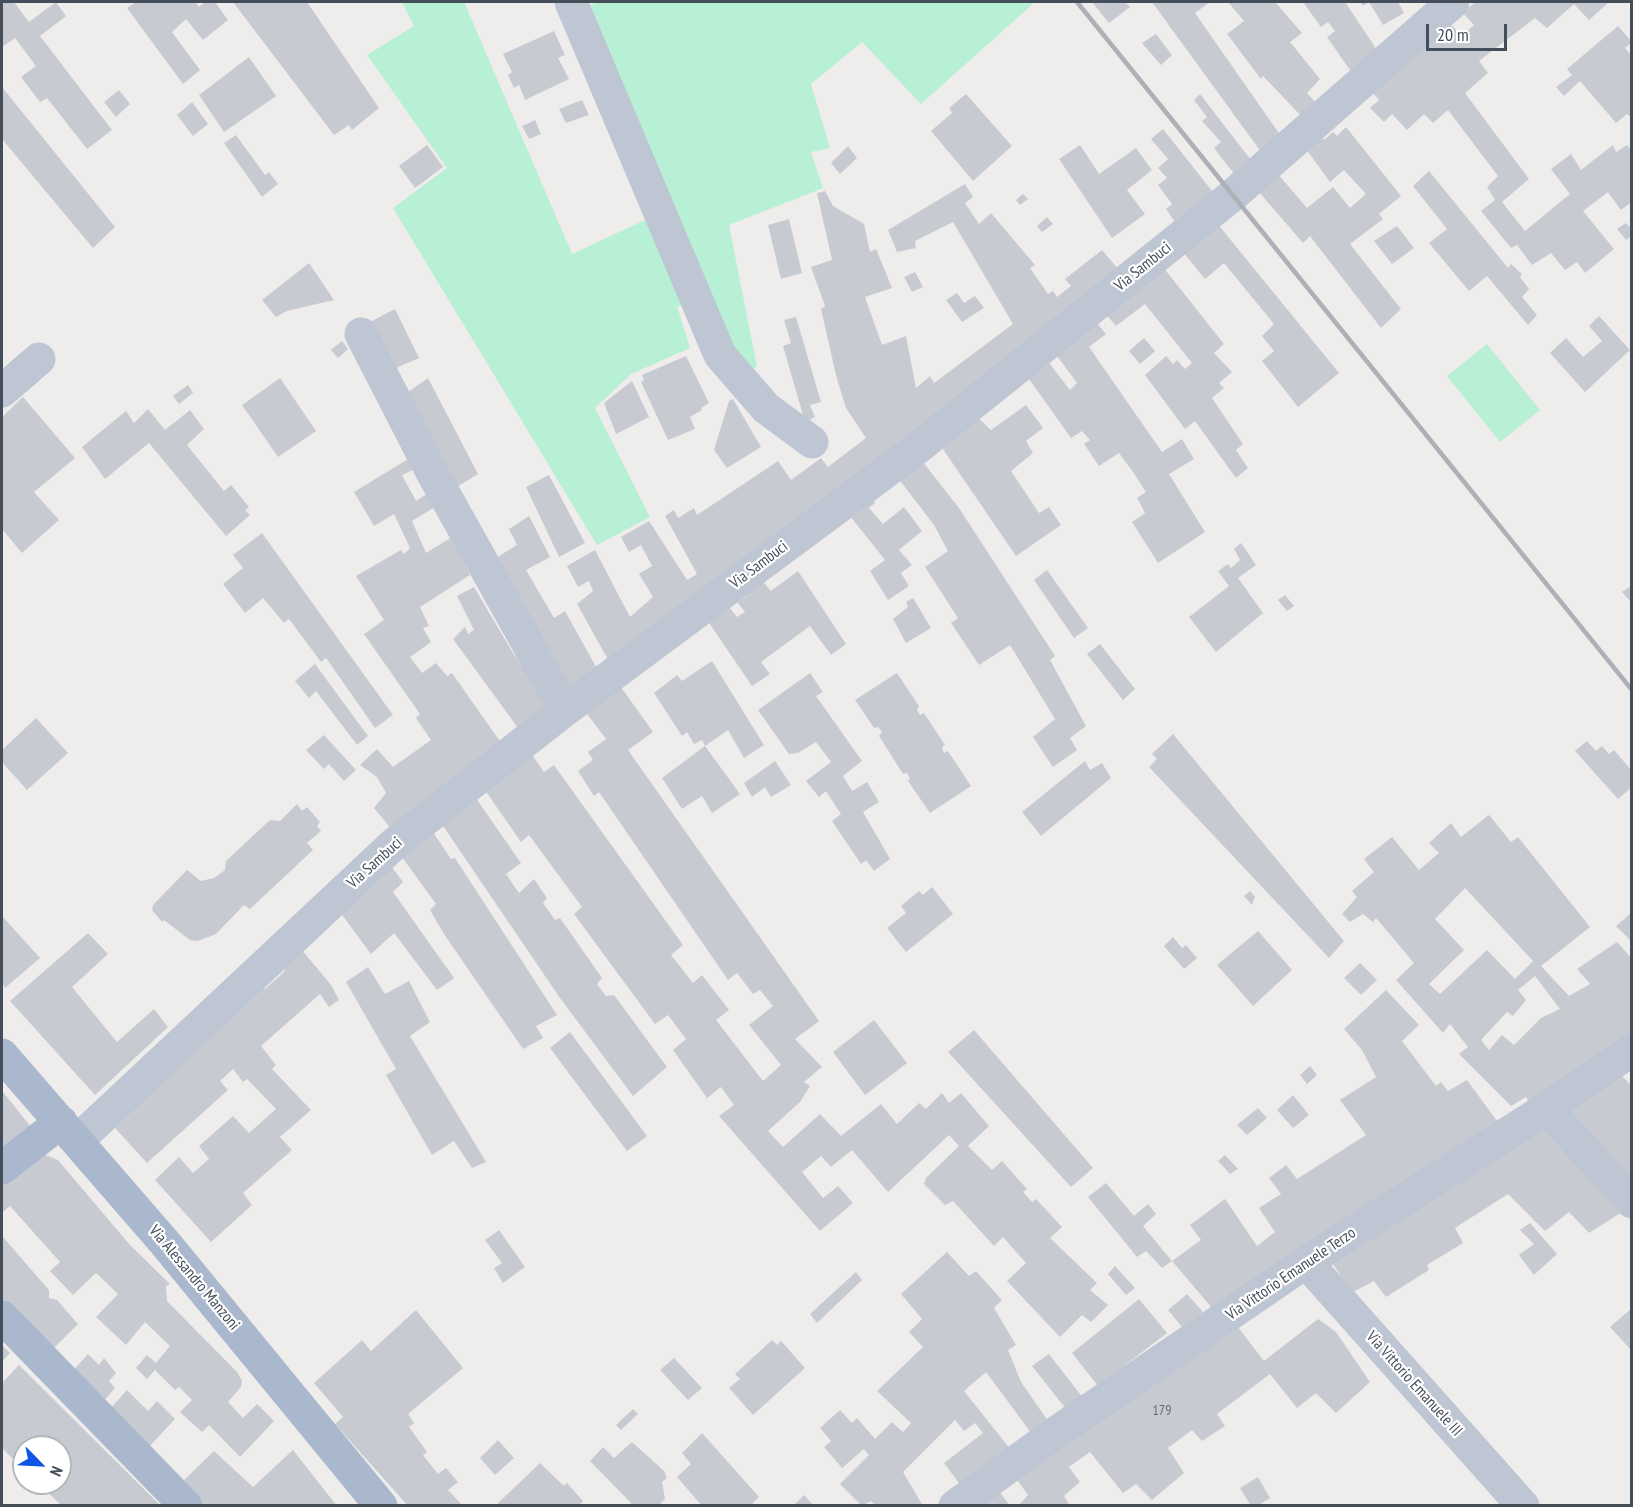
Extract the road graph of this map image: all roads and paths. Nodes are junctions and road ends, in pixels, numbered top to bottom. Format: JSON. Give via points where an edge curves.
{"nodes":[{"id":1,"x":571,"y":2,"type":"edge"},
{"id":2,"x":1453,"y":2,"type":"edge"},
{"id":3,"x":361,"y":334,"type":"dead end"},
{"id":4,"x":39,"y":359,"type":"dead end"},
{"id":5,"x":2,"y":391,"type":"edge"},
{"id":6,"x":812,"y":442,"type":"dead end"},
{"id":7,"x":565,"y":710,"type":"junction"},
{"id":8,"x":1632,"y":1050,"type":"edge"},
{"id":9,"x":2,"y":1055,"type":"edge"},
{"id":10,"x":1546,"y":1108,"type":"junction"},
{"id":11,"x":69,"y":1132,"type":"junction"},
{"id":12,"x":2,"y":1168,"type":"edge"},
{"id":13,"x":1632,"y":1202,"type":"edge"},
{"id":14,"x":1306,"y":1262,"type":"junction"},
{"id":15,"x":2,"y":1317,"type":"edge"},
{"id":16,"x":186,"y":1506,"type":"edge"},
{"id":17,"x":381,"y":1506,"type":"edge"},
{"id":18,"x":955,"y":1506,"type":"edge"},
{"id":19,"x":1523,"y":1506,"type":"edge"}],
"edges":[{"from":1,"to":6,"type":"street","via":[[720,355],[765,408]]},
{"from":2,"to":7,"type":"street","name":"Via Sambuci","via":[[1233,195],[924,442]]},
{"from":3,"to":7,"type":"street","via":[[433,474]]},
{"from":4,"to":5,"type":"street"},
{"from":7,"to":11,"type":"street","name":"Via Sambuci","via":[[394,844]]},
{"from":8,"to":10,"type":"street","name":"Via Vittorio Emanuele Terzo"},
{"from":9,"to":11,"type":"main road","name":"Via Alessandro Manzoni"},
{"from":10,"to":13,"type":"street"},
{"from":10,"to":14,"type":"street","name":"Via Vittorio Emanuele Terzo"},
{"from":11,"to":12,"type":"main road"},
{"from":11,"to":17,"type":"main road","name":"Via Alessandro Manzoni"},
{"from":14,"to":18,"type":"street","name":"Via Vittorio Emanuele Terzo"},
{"from":14,"to":19,"type":"street","name":"Via Vittorio Emanuele III"},
{"from":15,"to":16,"type":"main road"}]}
